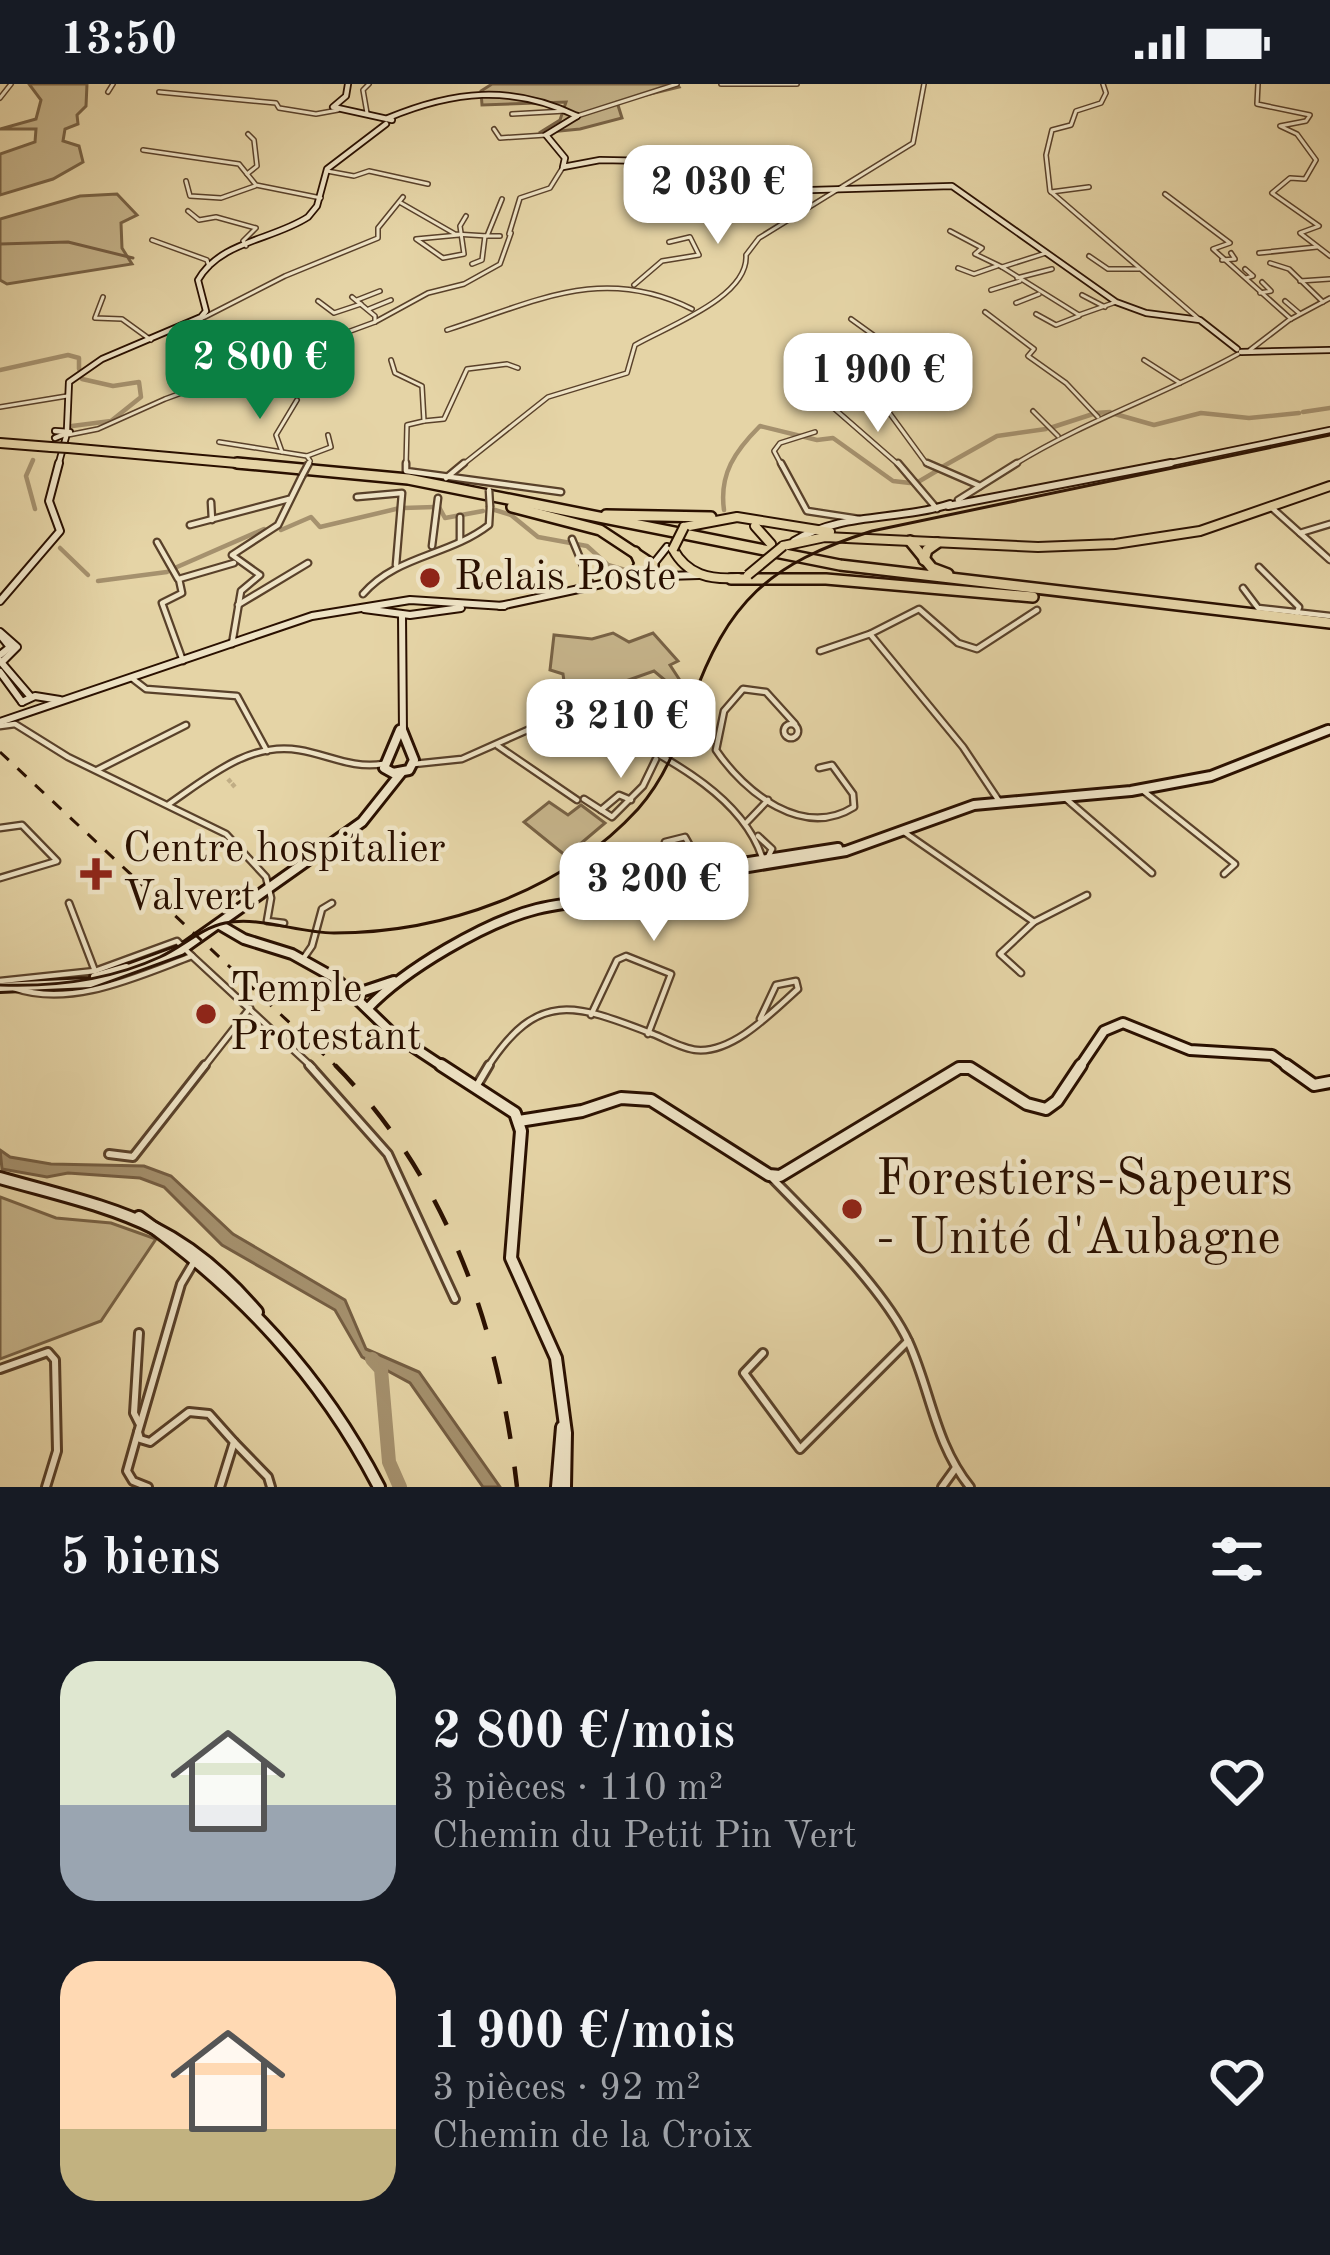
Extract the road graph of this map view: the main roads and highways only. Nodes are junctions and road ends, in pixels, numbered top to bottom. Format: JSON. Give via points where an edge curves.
{"nodes":[{"id":1,"x":58,"y":445,"type":"junction"},
{"id":2,"x":0,"y":446,"type":"edge"},
{"id":3,"x":1330,"y":486,"type":"edge"},
{"id":4,"x":486,"y":491,"type":"junction"},
{"id":5,"x":511,"y":499,"type":"junction"},
{"id":6,"x":711,"y":518,"type":"junction"},
{"id":7,"x":741,"y":520,"type":"junction"},
{"id":8,"x":841,"y":534,"type":"junction"},
{"id":9,"x":871,"y":536,"type":"junction"},
{"id":10,"x":910,"y":541,"type":"junction"},
{"id":11,"x":938,"y":543,"type":"junction"},
{"id":12,"x":1057,"y":547,"type":"junction"},
{"id":13,"x":633,"y":550,"type":"junction"},
{"id":14,"x":770,"y":556,"type":"junction"},
{"id":15,"x":788,"y":560,"type":"junction"},
{"id":16,"x":923,"y":560,"type":"junction"},
{"id":17,"x":806,"y":562,"type":"junction"},
{"id":18,"x":653,"y":565,"type":"road end"},
{"id":19,"x":634,"y":577,"type":"road end"},
{"id":20,"x":751,"y":577,"type":"junction"},
{"id":21,"x":731,"y":579,"type":"joint"},
{"id":22,"x":1106,"y":598,"type":"junction"},
{"id":23,"x":1075,"y":601,"type":"junction"},
{"id":24,"x":1330,"y":623,"type":"edge"}],
"edges":[{"from":1,"to":2,"type":"highway"},
{"from":1,"to":4,"type":"highway"},
{"from":1,"to":5,"type":"highway","via":[[323,468]]},
{"from":3,"to":12,"type":"main road","via":[[1177,537]]},
{"from":4,"to":13,"type":"highway","via":[[600,530]]},
{"from":4,"to":15,"type":"highway"},
{"from":5,"to":6,"type":"highway","via":[[604,514]]},
{"from":5,"to":15,"type":"highway"},
{"from":6,"to":7,"type":"main road"},
{"from":6,"to":21,"type":"main road","bridge":true,"via":[[684,527],[670,548],[699,575]]},
{"from":7,"to":8,"type":"main road"},
{"from":7,"to":14,"type":"main road","bridge":true,"via":[[760,529]]},
{"from":8,"to":9,"type":"main road"},
{"from":8,"to":9,"type":"main road"},
{"from":8,"to":14,"type":"main road","bridge":true,"via":[[794,542]]},
{"from":9,"to":10,"type":"main road"},
{"from":9,"to":12,"type":"main road"},
{"from":10,"to":11,"type":"main road"},
{"from":10,"to":16,"type":"highway"},
{"from":11,"to":12,"type":"main road"},
{"from":11,"to":16,"type":"highway"},
{"from":13,"to":18,"type":"highway"},
{"from":13,"to":19,"type":"highway","via":[[640,563]]},
{"from":14,"to":20,"type":"main road","bridge":true},
{"from":15,"to":17,"type":"highway"},
{"from":16,"to":22,"type":"highway","via":[[945,574]]},
{"from":17,"to":22,"type":"highway"},
{"from":17,"to":23,"type":"highway"},
{"from":20,"to":21,"type":"highway"},
{"from":20,"to":23,"type":"highway"},
{"from":22,"to":24,"type":"highway"},
{"from":23,"to":24,"type":"highway"}]}
